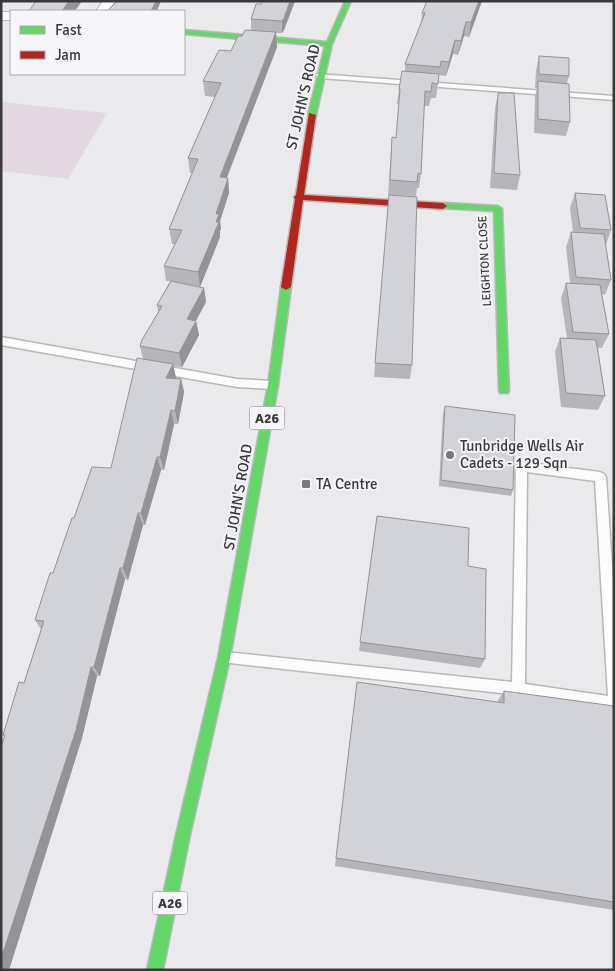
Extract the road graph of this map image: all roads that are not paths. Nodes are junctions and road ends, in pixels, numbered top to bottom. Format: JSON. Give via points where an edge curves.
{"nodes":[{"id":1,"x":348,"y":1,"type":"edge"},
{"id":2,"x":185,"y":32,"type":"edge"},
{"id":3,"x":329,"y":44,"type":"junction"},
{"id":4,"x":320,"y":76,"type":"junction"},
{"id":5,"x":614,"y":98,"type":"edge"},
{"id":6,"x":298,"y":198,"type":"junction"},
{"id":7,"x":1,"y":341,"type":"edge"},
{"id":8,"x":273,"y":385,"type":"junction"},
{"id":9,"x":504,"y":390,"type":"dead end"},
{"id":10,"x":224,"y":658,"type":"junction"},
{"id":11,"x":518,"y":689,"type":"junction"},
{"id":12,"x":614,"y":695,"type":"edge"},
{"id":13,"x":614,"y":704,"type":"edge"},
{"id":14,"x":155,"y":970,"type":"edge"}],
"edges":[{"from":1,"to":3,"type":"main road","name":"ST JOHN'S ROAD","number":"A26"},
{"from":2,"to":3,"type":"main road"},
{"from":3,"to":4,"type":"main road","name":"ST JOHN'S ROAD","number":"A26"},
{"from":4,"to":5,"type":"lane"},
{"from":4,"to":6,"type":"main road","name":"ST JOHN'S ROAD","number":"A26"},
{"from":6,"to":8,"type":"main road","name":"ST JOHN'S ROAD","number":"A26"},
{"from":6,"to":9,"type":"main road","name":"LEIGHTON CLOSE","via":[[498,209]]},
{"from":7,"to":8,"type":"lane","via":[[237,383]]},
{"from":8,"to":10,"type":"main road","name":"ST JOHN'S ROAD","number":"A26"},
{"from":10,"to":11,"type":"lane"},
{"from":10,"to":14,"type":"main road","name":"ST JOHN'S ROAD","number":"A26"},
{"from":11,"to":12,"type":"lane","via":[[522,467],[600,477]]},
{"from":11,"to":13,"type":"lane"}]}
